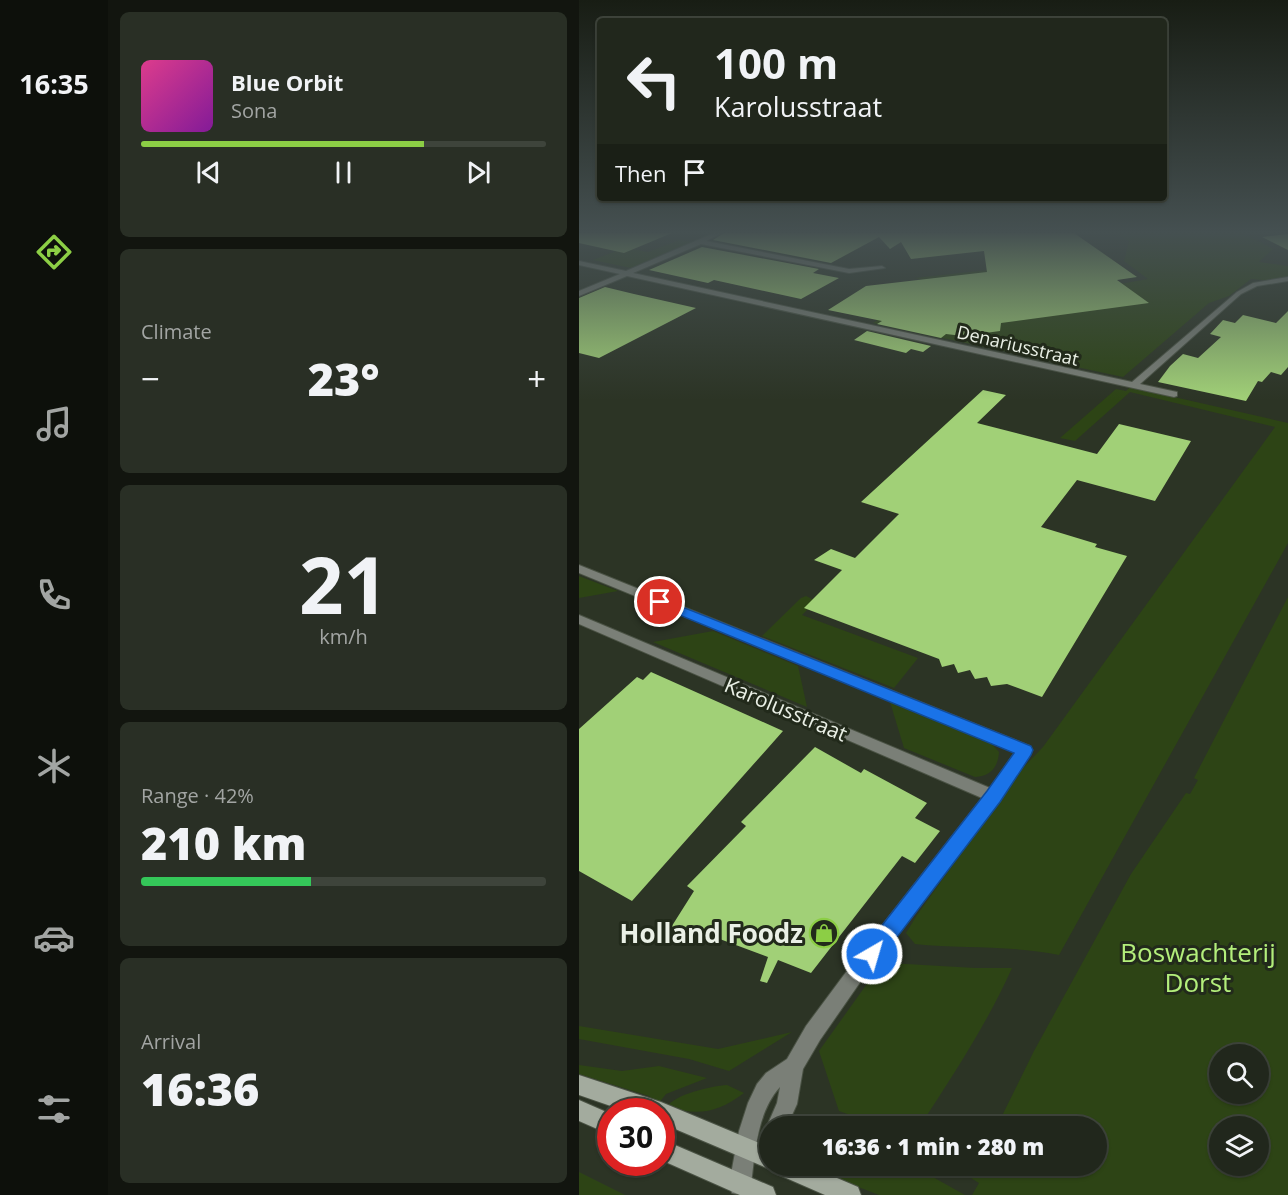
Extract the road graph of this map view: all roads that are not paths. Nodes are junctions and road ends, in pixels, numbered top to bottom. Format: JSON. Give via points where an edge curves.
{"nodes":[{"id":1,"x":698,"y":289,"type":"edge"},
{"id":2,"x":1246,"y":289,"type":"edge"},
{"id":3,"x":1135,"y":384,"type":"junction"},
{"id":4,"x":1174,"y":394,"type":"dead end"},
{"id":5,"x":579,"y":569,"type":"edge"},
{"id":6,"x":579,"y":619,"type":"edge"},
{"id":7,"x":993,"y":796,"type":"junction"},
{"id":8,"x":794,"y":1066,"type":"junction"},
{"id":9,"x":579,"y":1085,"type":"edge"},
{"id":10,"x":618,"y":1098,"type":"edge"},
{"id":11,"x":579,"y":1110,"type":"edge"},
{"id":12,"x":782,"y":1116,"type":"edge"},
{"id":13,"x":597,"y":1118,"type":"edge"},
{"id":14,"x":675,"y":1118,"type":"edge"},
{"id":15,"x":745,"y":1148,"type":"junction"},
{"id":16,"x":759,"y":1151,"type":"edge"},
{"id":17,"x":675,"y":1155,"type":"edge"},
{"id":18,"x":807,"y":1176,"type":"edge"},
{"id":19,"x":740,"y":1185,"type":"junction"},
{"id":20,"x":765,"y":1195,"type":"edge"},
{"id":21,"x":850,"y":1195,"type":"edge"}],
"edges":[{"from":1,"to":3,"type":"street","name":"Denariusstraat"},
{"from":2,"to":3,"type":"street"},
{"from":3,"to":4,"type":"street","name":"Denariusstraat"},
{"from":5,"to":7,"type":"street","via":[[1025,750]]},
{"from":6,"to":7,"type":"street","name":"Karolusstraat"},
{"from":7,"to":8,"type":"street","via":[[864,962]]},
{"from":8,"to":12,"type":"street"},
{"from":8,"to":15,"type":"street","via":[[770,1083],[762,1094]]},
{"from":9,"to":10,"type":"main road"},
{"from":11,"to":13,"type":"main road"},
{"from":14,"to":15,"type":"main road"},
{"from":15,"to":16,"type":"main road"},
{"from":15,"to":19,"type":"street"},
{"from":17,"to":19,"type":"main road"},
{"from":18,"to":21,"type":"main road"},
{"from":19,"to":20,"type":"main road"}]}
